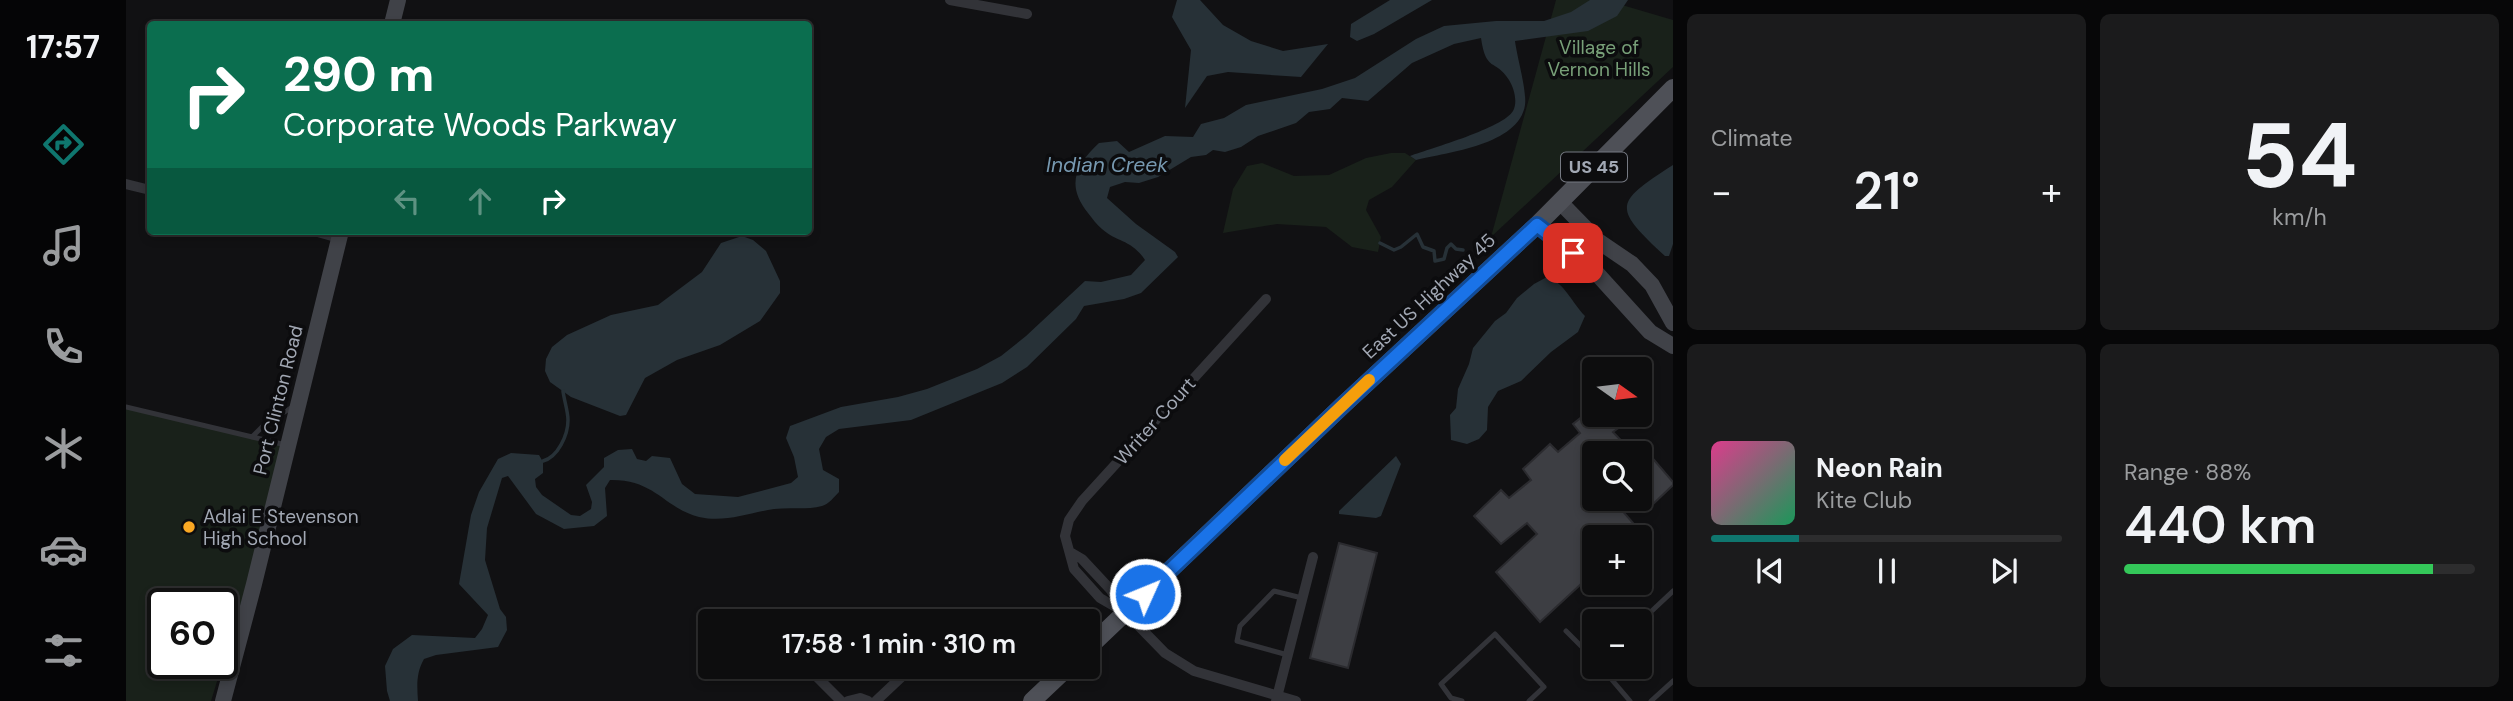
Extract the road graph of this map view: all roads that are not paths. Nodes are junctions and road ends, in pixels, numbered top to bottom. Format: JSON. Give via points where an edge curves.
{"nodes":[{"id":1,"x":398,"y":0,"type":"edge"},
{"id":2,"x":950,"y":0,"type":"edge"},
{"id":3,"x":1027,"y":13,"type":"dead end"},
{"id":4,"x":393,"y":21,"type":"edge"},
{"id":5,"x":1673,"y":88,"type":"edge"},
{"id":6,"x":126,"y":184,"type":"edge"},
{"id":7,"x":147,"y":189,"type":"edge"},
{"id":8,"x":1560,"y":202,"type":"junction"},
{"id":9,"x":1537,"y":225,"type":"junction"},
{"id":10,"x":340,"y":235,"type":"edge"},
{"id":11,"x":1266,"y":299,"type":"dead end"},
{"id":12,"x":1673,"y":323,"type":"edge"},
{"id":13,"x":1673,"y":346,"type":"edge"},
{"id":14,"x":298,"y":403,"type":"junction"},
{"id":15,"x":126,"y":407,"type":"edge"},
{"id":16,"x":252,"y":437,"type":"junction"},
{"id":17,"x":289,"y":446,"type":"junction"},
{"id":18,"x":1313,"y":557,"type":"dead end"},
{"id":19,"x":1673,"y":592,"type":"edge"},
{"id":20,"x":1302,"y":598,"type":"junction"},
{"id":21,"x":1652,"y":611,"type":"edge"},
{"id":22,"x":1126,"y":613,"type":"junction"},
{"id":23,"x":1566,"y":631,"type":"dead end"},
{"id":24,"x":1100,"y":637,"type":"edge"},
{"id":25,"x":1582,"y":647,"type":"edge"},
{"id":26,"x":1288,"y":655,"type":"junction"},
{"id":27,"x":819,"y":679,"type":"edge"},
{"id":28,"x":899,"y":679,"type":"edge"},
{"id":29,"x":1055,"y":679,"type":"edge"},
{"id":30,"x":1611,"y":679,"type":"edge"},
{"id":31,"x":1673,"y":681,"type":"edge"},
{"id":32,"x":1277,"y":699,"type":"edge"},
{"id":33,"x":223,"y":701,"type":"edge"},
{"id":34,"x":841,"y":701,"type":"edge"},
{"id":35,"x":848,"y":701,"type":"edge"},
{"id":36,"x":867,"y":701,"type":"edge"},
{"id":37,"x":876,"y":701,"type":"edge"},
{"id":38,"x":1032,"y":701,"type":"edge"},
{"id":39,"x":1296,"y":701,"type":"edge"},
{"id":40,"x":1462,"y":701,"type":"edge"},
{"id":41,"x":1529,"y":701,"type":"edge"},
{"id":42,"x":1630,"y":701,"type":"edge"},
{"id":43,"x":1651,"y":701,"type":"edge"}],
"edges":[{"from":1,"to":4,"type":"street"},
{"from":2,"to":3,"type":"street"},
{"from":5,"to":8,"type":"main road","name":"East US Highway 45","number":"US 45"},
{"from":6,"to":7,"type":"street"},
{"from":8,"to":9,"type":"main road","name":"East US Highway 45","number":"US 45"},
{"from":8,"to":12,"type":"street","via":[[1598,241],[1632,264],[1652,285]]},
{"from":9,"to":13,"type":"street","via":[[1591,267],[1650,332]]},
{"from":9,"to":22,"type":"main road","name":"East US Highway 45","number":"US 45"},
{"from":10,"to":14,"type":"street","name":"Port Clinton Road"},
{"from":11,"to":22,"type":"street","name":"Writer Court","via":[[1069,520],[1065,536],[1070,552],[1110,589]]},
{"from":14,"to":16,"type":"lane"},
{"from":14,"to":17,"type":"street","name":"Port Clinton Road"},
{"from":15,"to":16,"type":"lane"},
{"from":16,"to":17,"type":"lane"},
{"from":17,"to":33,"type":"street","name":"Port Clinton Road"},
{"from":18,"to":20,"type":"street"},
{"from":19,"to":21,"type":"lane"},
{"from":20,"to":26,"type":"street"},
{"from":20,"to":26,"type":"lane","via":[[1274,591],[1240,626],[1237,641]]},
{"from":22,"to":24,"type":"main road","name":"East US Highway 45","number":"US 45"},
{"from":22,"to":32,"type":"street","name":"Writer Court","via":[[1165,653],[1194,671]]},
{"from":23,"to":25,"type":"lane"},
{"from":26,"to":32,"type":"street"},
{"from":27,"to":34,"type":"street"},
{"from":28,"to":37,"type":"street"},
{"from":29,"to":38,"type":"main road"},
{"from":30,"to":42,"type":"lane"},
{"from":31,"to":43,"type":"lane"},
{"from":32,"to":39,"type":"street","name":"Writer Court"},
{"from":35,"to":36,"type":"street"},
{"from":40,"to":41,"type":"lane","via":[[1451,698],[1441,684],[1495,634],[1544,687]]}]}
